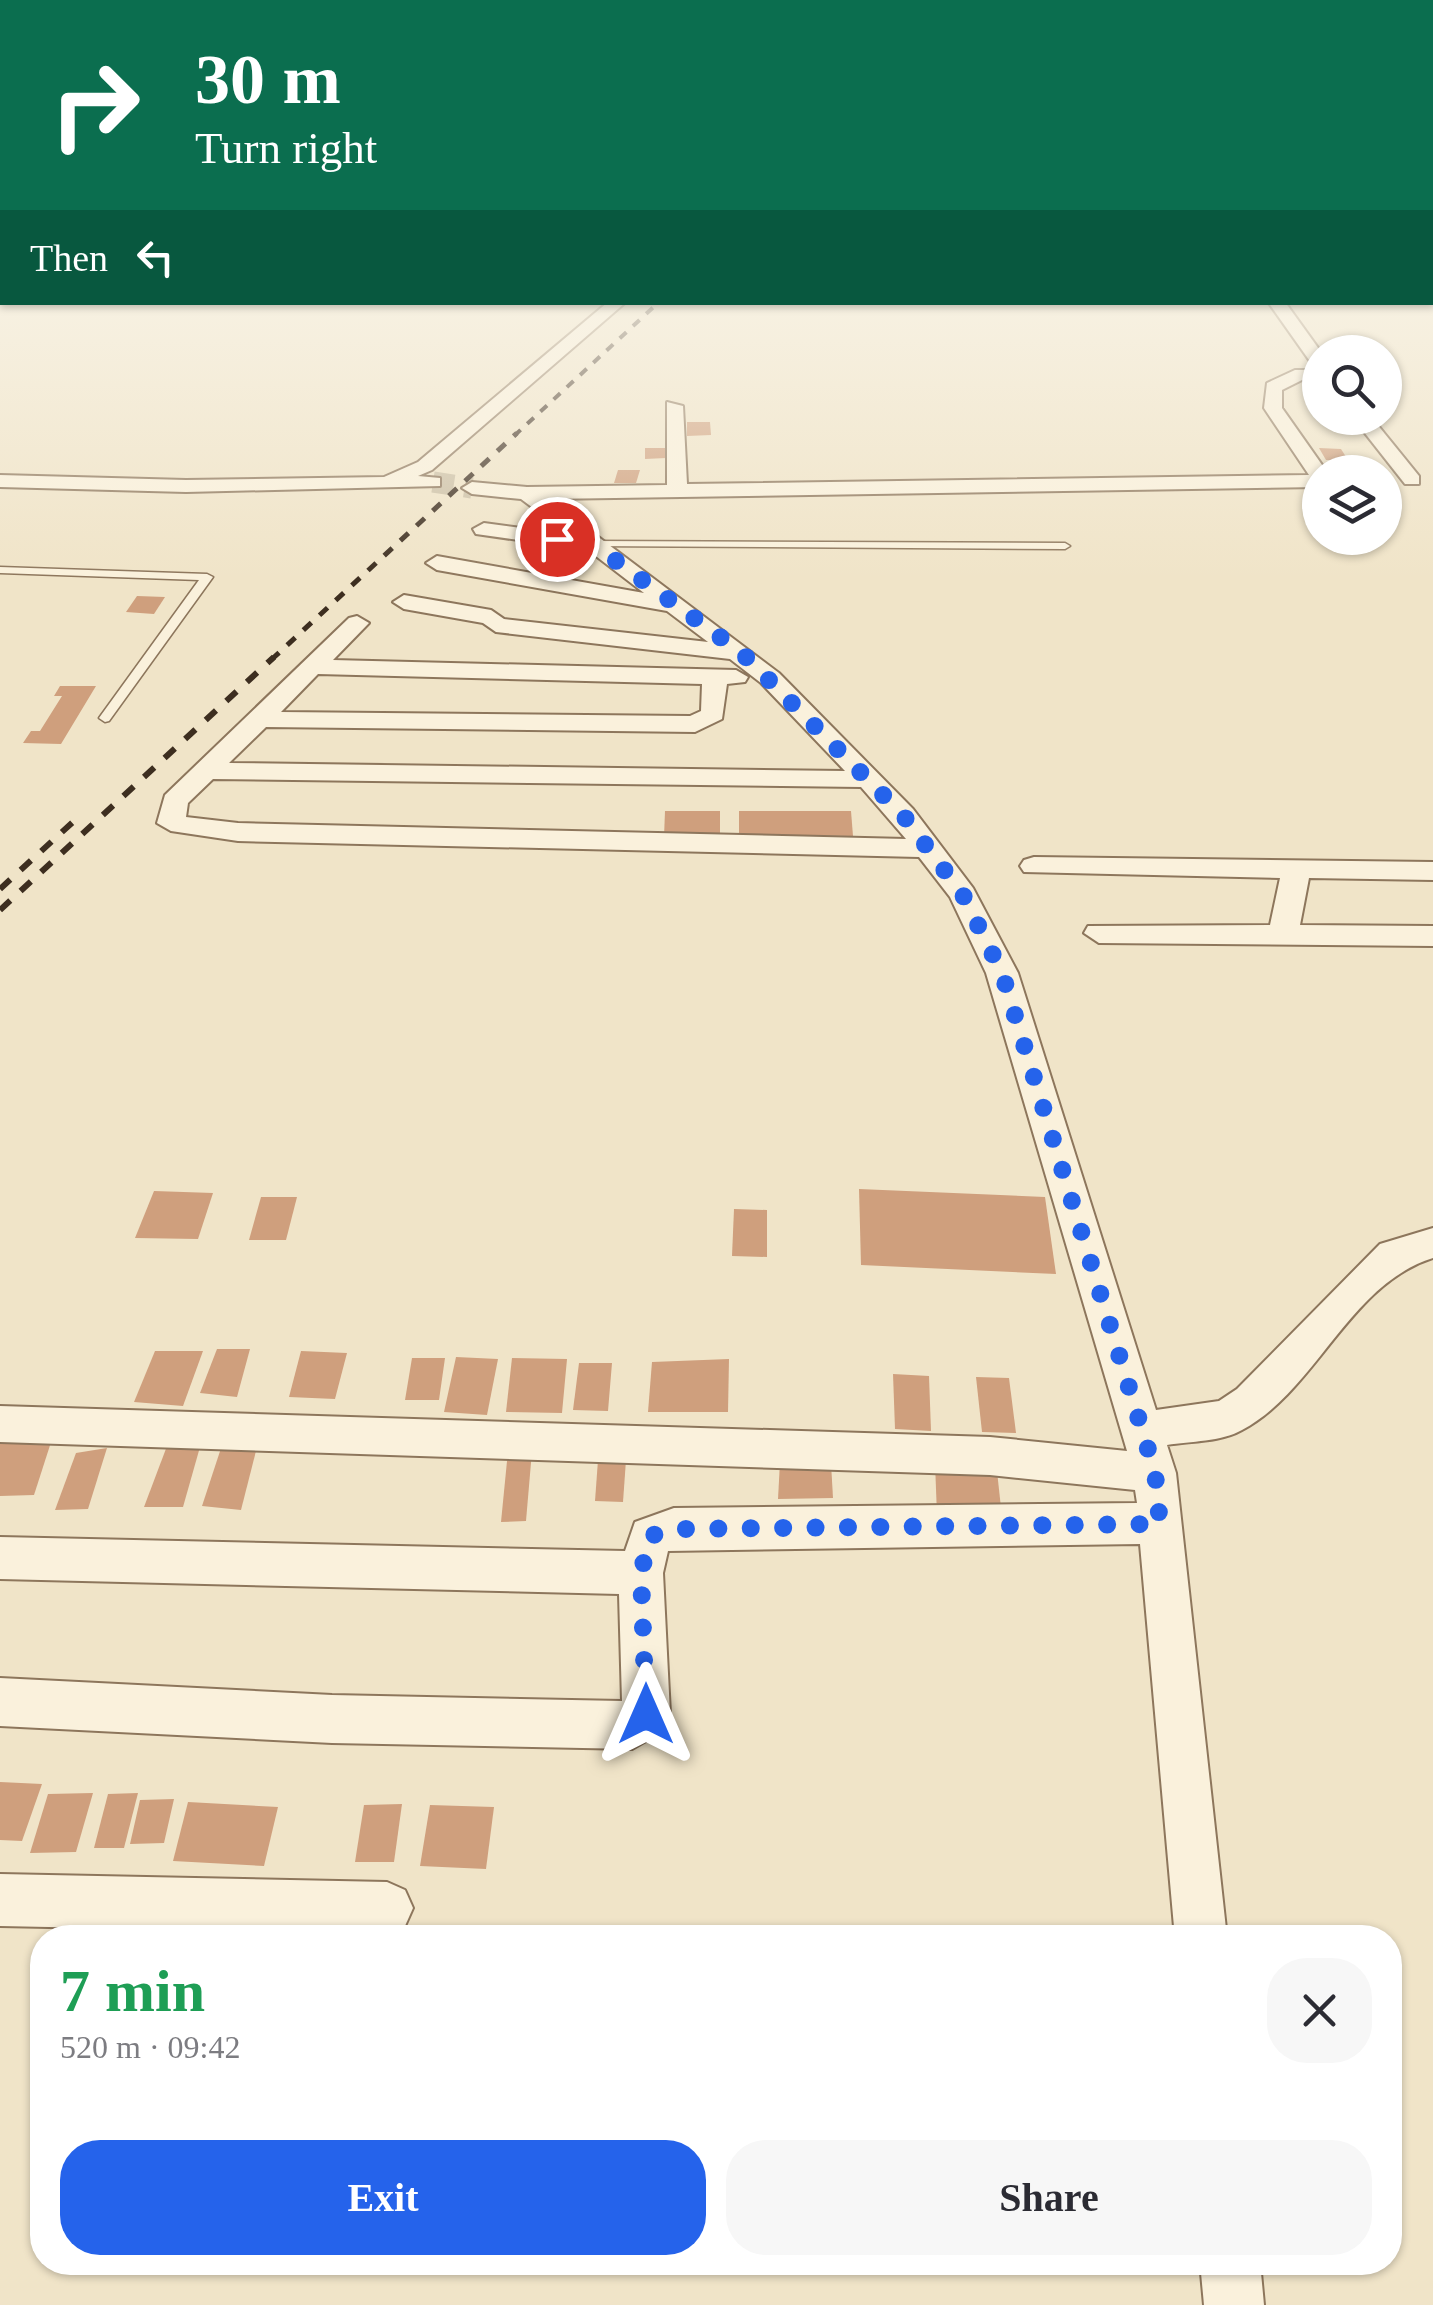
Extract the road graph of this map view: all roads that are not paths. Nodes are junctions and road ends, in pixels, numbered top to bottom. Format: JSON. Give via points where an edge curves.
{"nodes":[{"id":1,"x":545,"y":364,"type":"edge"},
{"id":2,"x":1302,"y":374,"type":"edge"},
{"id":3,"x":674,"y":406,"type":"dead end"},
{"id":4,"x":1378,"y":435,"type":"edge"},
{"id":5,"x":1304,"y":455,"type":"edge"},
{"id":6,"x":1302,"y":479,"type":"edge"},
{"id":7,"x":1422,"y":480,"type":"edge"},
{"id":8,"x":0,"y":481,"type":"edge"},
{"id":9,"x":385,"y":482,"type":"junction"},
{"id":10,"x":433,"y":482,"type":"tunnel mouth"},
{"id":11,"x":472,"y":488,"type":"tunnel mouth"},
{"id":12,"x":677,"y":490,"type":"junction"},
{"id":13,"x":527,"y":493,"type":"junction"},
{"id":14,"x":484,"y":529,"type":"dead end"},
{"id":15,"x":593,"y":544,"type":"junction"},
{"id":16,"x":1065,"y":546,"type":"dead end"},
{"id":17,"x":437,"y":563,"type":"dead end"},
{"id":18,"x":0,"y":570,"type":"edge"},
{"id":19,"x":404,"y":602,"type":"dead end"},
{"id":20,"x":677,"y":606,"type":"junction"},
{"id":21,"x":357,"y":623,"type":"dead end"},
{"id":22,"x":496,"y":625,"type":"junction"},
{"id":23,"x":742,"y":653,"type":"junction"},
{"id":24,"x":312,"y":667,"type":"junction"},
{"id":25,"x":466,"y":670,"type":"junction"},
{"id":26,"x":715,"y":677,"type":"junction"},
{"id":27,"x":770,"y":678,"type":"junction"},
{"id":28,"x":105,"y":718,"type":"dead end"},
{"id":29,"x":259,"y":719,"type":"junction"},
{"id":30,"x":206,"y":771,"type":"junction"},
{"id":31,"x":868,"y":779,"type":"junction"},
{"id":32,"x":927,"y":848,"type":"junction"},
{"id":33,"x":1034,"y":866,"type":"dead end"},
{"id":34,"x":1296,"y":869,"type":"junction"},
{"id":35,"x":1433,"y":871,"type":"edge"},
{"id":36,"x":1099,"y":933,"type":"dead end"},
{"id":37,"x":1283,"y":935,"type":"junction"},
{"id":38,"x":1433,"y":936,"type":"edge"},
{"id":39,"x":1433,"y":1243,"type":"edge"},
{"id":40,"x":0,"y":1424,"type":"edge"},
{"id":41,"x":1154,"y":1428,"type":"junction"},
{"id":42,"x":1155,"y":1472,"type":"junction"},
{"id":43,"x":1160,"y":1524,"type":"junction"},
{"id":44,"x":0,"y":1558,"type":"edge"},
{"id":45,"x":641,"y":1573,"type":"junction"},
{"id":46,"x":0,"y":1702,"type":"edge"},
{"id":47,"x":0,"y":1900,"type":"edge"},
{"id":48,"x":387,"y":1908,"type":"dead end"},
{"id":49,"x":1201,"y":1925,"type":"edge"},
{"id":50,"x":1231,"y":2275,"type":"edge"},
{"id":51,"x":1234,"y":2305,"type":"edge"}],
"edges":[{"from":1,"to":9,"type":"street","via":[[424,466]]},
{"from":2,"to":5,"type":"street","via":[[1273,387],[1273,408]]},
{"from":3,"to":12,"type":"street"},
{"from":4,"to":7,"type":"street"},
{"from":6,"to":12,"type":"street"},
{"from":8,"to":9,"type":"street"},
{"from":9,"to":10,"type":"street"},
{"from":11,"to":13,"type":"street"},
{"from":12,"to":13,"type":"street"},
{"from":13,"to":15,"type":"street"},
{"from":14,"to":15,"type":"street"},
{"from":15,"to":16,"type":"lane"},
{"from":15,"to":20,"type":"street"},
{"from":17,"to":20,"type":"street"},
{"from":18,"to":28,"type":"lane","via":[[207,578]]},
{"from":19,"to":22,"type":"street","via":[[491,617]]},
{"from":20,"to":23,"type":"street"},
{"from":21,"to":24,"type":"street"},
{"from":22,"to":23,"type":"street"},
{"from":22,"to":25,"type":"street"},
{"from":23,"to":27,"type":"street"},
{"from":24,"to":25,"type":"street"},
{"from":24,"to":29,"type":"street"},
{"from":25,"to":26,"type":"street"},
{"from":26,"to":27,"type":"street"},
{"from":26,"to":29,"type":"street","via":[[713,714],[695,724]]},
{"from":27,"to":31,"type":"street"},
{"from":29,"to":30,"type":"street"},
{"from":30,"to":31,"type":"street"},
{"from":30,"to":32,"type":"street","via":[[175,801],[170,823],[238,832]]},
{"from":31,"to":32,"type":"street"},
{"from":32,"to":41,"type":"street","via":[[963,895],[1002,973]]},
{"from":33,"to":34,"type":"street"},
{"from":34,"to":35,"type":"street"},
{"from":34,"to":37,"type":"street"},
{"from":36,"to":37,"type":"street"},
{"from":37,"to":38,"type":"street"},
{"from":39,"to":41,"type":"street","via":[[1393,1255],[1251,1402],[1227,1418]]},
{"from":40,"to":42,"type":"street","via":[[990,1456]]},
{"from":41,"to":42,"type":"street"},
{"from":42,"to":43,"type":"street"},
{"from":43,"to":45,"type":"street","via":[[674,1529],[650,1536]]},
{"from":43,"to":49,"type":"street"},
{"from":44,"to":45,"type":"street"},
{"from":45,"to":46,"type":"street","via":[[646,1714],[632,1725]]},
{"from":47,"to":48,"type":"street"},
{"from":50,"to":51,"type":"street"}]}
